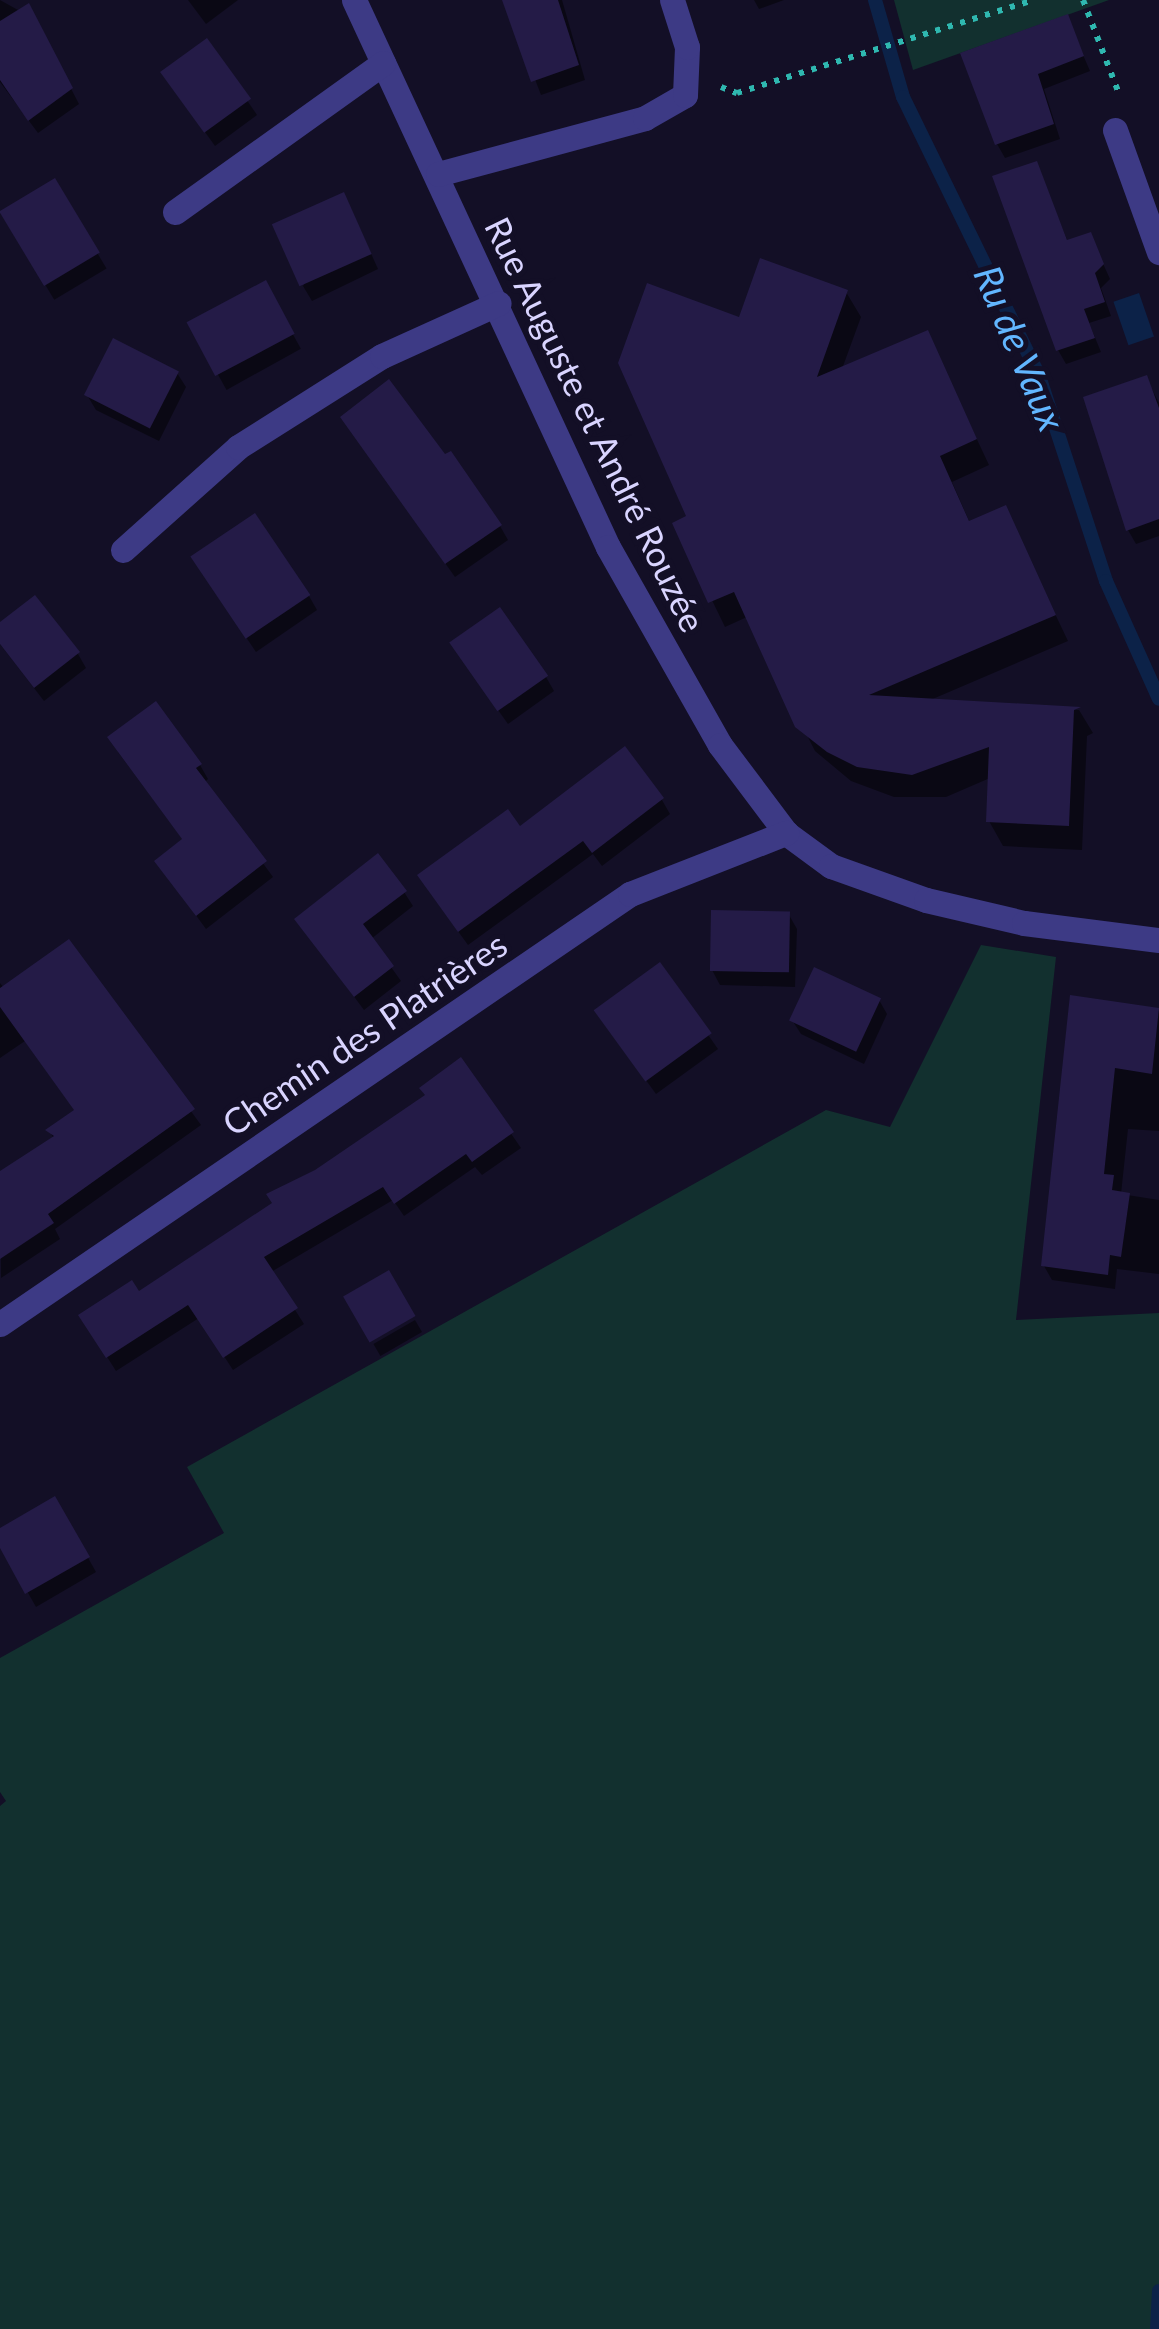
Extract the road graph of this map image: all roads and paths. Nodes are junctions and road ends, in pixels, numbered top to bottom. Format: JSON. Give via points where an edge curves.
{"nodes":[{"id":1,"x":354,"y":0,"type":"edge"},
{"id":2,"x":672,"y":0,"type":"edge"},
{"id":3,"x":1034,"y":0,"type":"edge"},
{"id":4,"x":1083,"y":0,"type":"edge"},
{"id":5,"x":383,"y":63,"type":"junction"},
{"id":6,"x":691,"y":74,"type":"junction"},
{"id":7,"x":1115,"y":130,"type":"joint"},
{"id":8,"x":438,"y":174,"type":"junction"},
{"id":9,"x":174,"y":212,"type":"dead end"},
{"id":10,"x":1159,"y":252,"type":"edge"},
{"id":11,"x":498,"y":303,"type":"junction"},
{"id":12,"x":124,"y":550,"type":"dead end"},
{"id":13,"x":786,"y":834,"type":"junction"},
{"id":14,"x":1159,"y":940,"type":"edge"},
{"id":15,"x":0,"y":1324,"type":"edge"}],
"edges":[{"from":1,"to":5,"type":"street","name":"Rue Auguste et André Rouzée"},
{"from":2,"to":6,"type":"street"},
{"from":3,"to":6,"type":"path","via":[[737,93]]},
{"from":4,"to":7,"type":"path","via":[[1127,115]]},
{"from":5,"to":8,"type":"street","name":"Rue Auguste et André Rouzée"},
{"from":5,"to":9,"type":"street"},
{"from":6,"to":8,"type":"street","via":[[685,95],[645,118]]},
{"from":7,"to":10,"type":"street"},
{"from":8,"to":11,"type":"street","name":"Rue Auguste et André Rouzée"},
{"from":11,"to":12,"type":"street","via":[[382,356],[238,447]]},
{"from":11,"to":13,"type":"street","name":"Rue Auguste et André Rouzée","via":[[608,547],[720,745]]},
{"from":13,"to":14,"type":"street","name":"Rue Auguste et André Rouzée","via":[[830,866],[926,900],[1024,923]]},
{"from":13,"to":15,"type":"street","name":"Chemin des Platrières","via":[[630,894]]}]}
